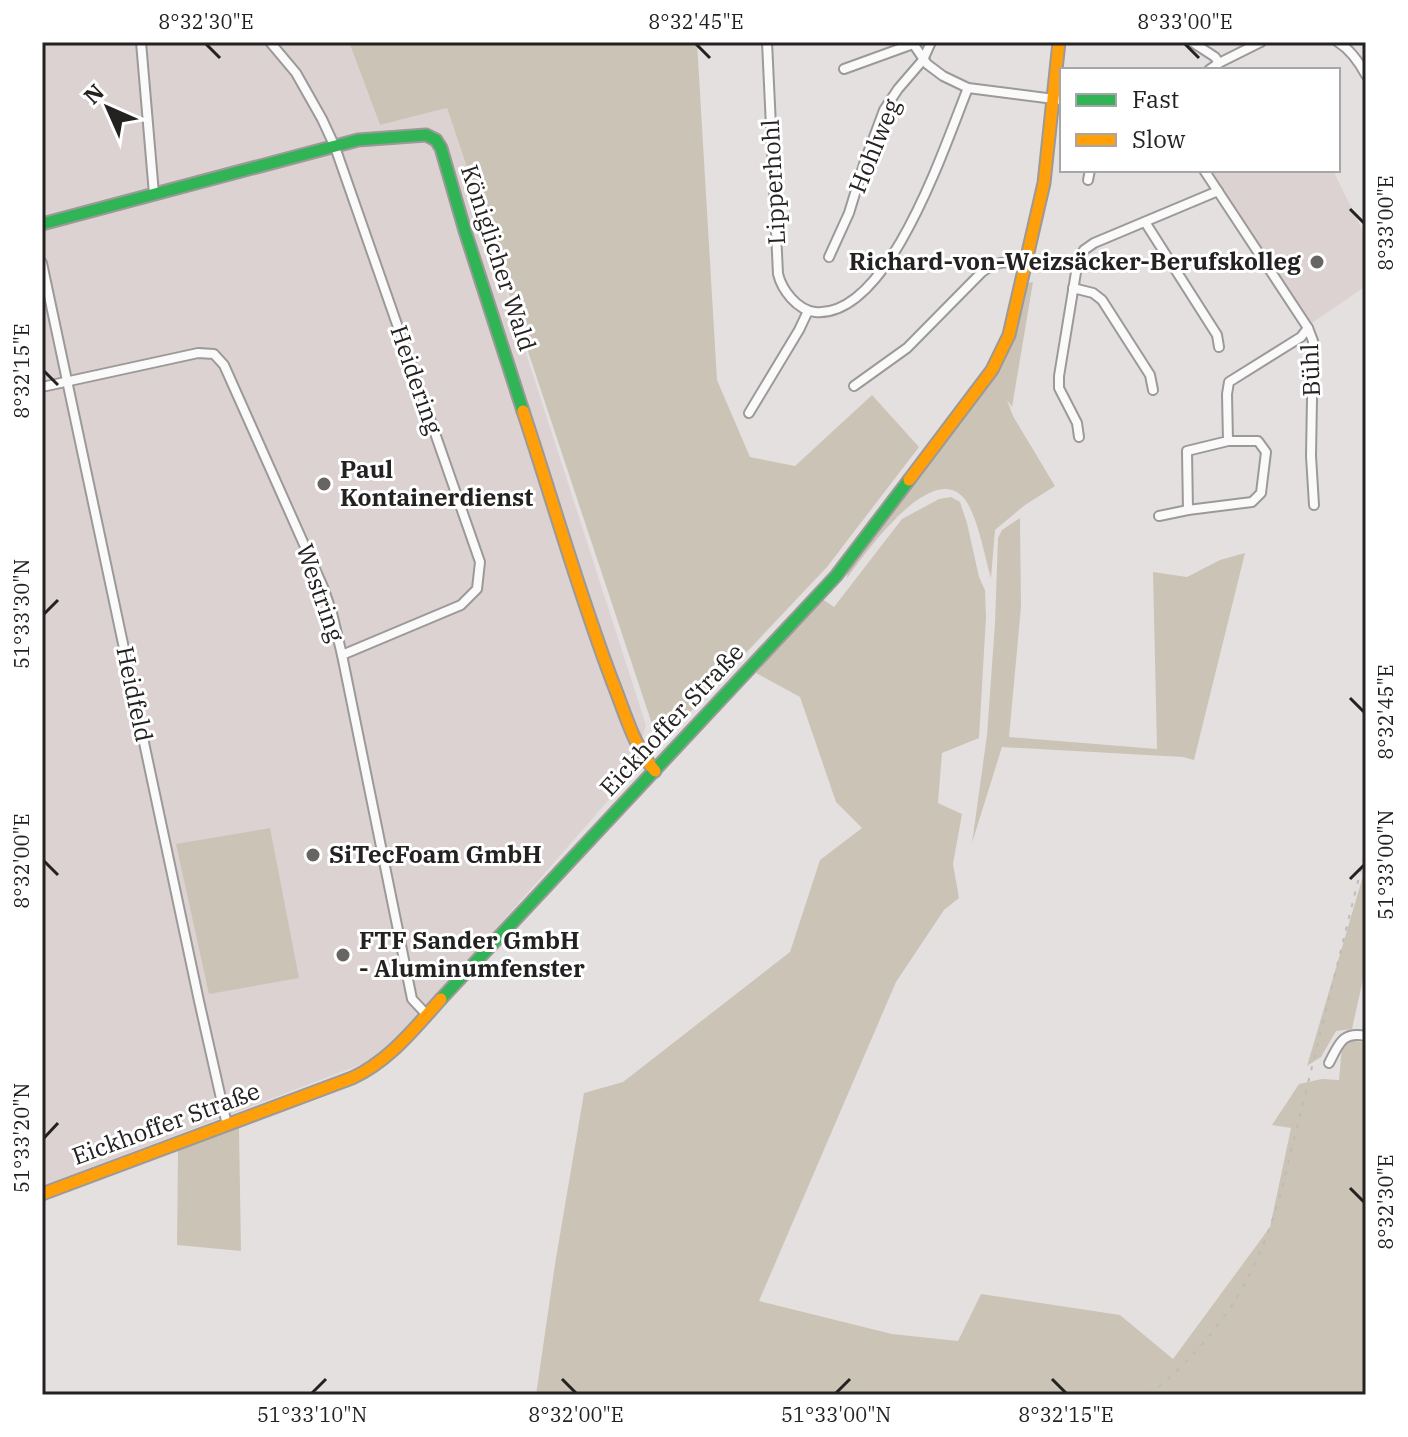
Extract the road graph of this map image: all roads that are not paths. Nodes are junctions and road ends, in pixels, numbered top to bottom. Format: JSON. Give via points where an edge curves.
{"nodes":[{"id":1,"x":141,"y":42,"type":"edge"},
{"id":2,"x":270,"y":42,"type":"edge"},
{"id":3,"x":767,"y":42,"type":"edge"},
{"id":4,"x":931,"y":42,"type":"edge"},
{"id":5,"x":1059,"y":42,"type":"edge"},
{"id":6,"x":1192,"y":42,"type":"edge"},
{"id":7,"x":1261,"y":42,"type":"edge"},
{"id":8,"x":1338,"y":42,"type":"edge"},
{"id":9,"x":912,"y":43,"type":"edge"},
{"id":10,"x":923,"y":60,"type":"junction"},
{"id":11,"x":1219,"y":63,"type":"junction"},
{"id":12,"x":1212,"y":68,"type":"edge"},
{"id":13,"x":844,"y":69,"type":"dead end"},
{"id":14,"x":1366,"y":75,"type":"edge"},
{"id":15,"x":968,"y":88,"type":"junction"},
{"id":16,"x":1058,"y":99,"type":"edge"},
{"id":17,"x":335,"y":147,"type":"junction"},
{"id":18,"x":1090,"y":172,"type":"edge"},
{"id":19,"x":1205,"y":172,"type":"edge"},
{"id":20,"x":1088,"y":180,"type":"dead end"},
{"id":21,"x":1218,"y":191,"type":"junction"},
{"id":22,"x":154,"y":194,"type":"junction"},
{"id":23,"x":1145,"y":222,"type":"junction"},
{"id":24,"x":42,"y":224,"type":"edge"},
{"id":25,"x":829,"y":257,"type":"dead end"},
{"id":26,"x":1027,"y":262,"type":"junction"},
{"id":27,"x":42,"y":263,"type":"edge"},
{"id":28,"x":1073,"y":288,"type":"junction"},
{"id":29,"x":808,"y":311,"type":"junction"},
{"id":30,"x":1308,"y":328,"type":"junction"},
{"id":31,"x":1219,"y":347,"type":"dead end"},
{"id":32,"x":68,"y":381,"type":"junction"},
{"id":33,"x":854,"y":386,"type":"dead end"},
{"id":34,"x":42,"y":387,"type":"edge"},
{"id":35,"x":1153,"y":390,"type":"dead end"},
{"id":36,"x":749,"y":413,"type":"dead end"},
{"id":37,"x":1079,"y":437,"type":"dead end"},
{"id":38,"x":1228,"y":441,"type":"junction"},
{"id":39,"x":1314,"y":505,"type":"dead end"},
{"id":40,"x":1188,"y":510,"type":"junction"},
{"id":41,"x":1159,"y":516,"type":"dead end"},
{"id":42,"x":342,"y":655,"type":"junction"},
{"id":43,"x":655,"y":771,"type":"junction"},
{"id":44,"x":427,"y":1015,"type":"junction"},
{"id":45,"x":1366,"y":1036,"type":"edge"},
{"id":46,"x":1329,"y":1063,"type":"dead end"},
{"id":47,"x":227,"y":1125,"type":"junction"},
{"id":48,"x":42,"y":1194,"type":"edge"}],
"edges":[{"from":1,"to":22,"type":"street"},
{"from":2,"to":17,"type":"street","name":"Heidering","via":[[296,73]]},
{"from":3,"to":29,"type":"street","name":"Lipperhohl","via":[[778,274],[792,299]]},
{"from":4,"to":10,"type":"street","name":"Hohlweg"},
{"from":5,"to":16,"type":"main road","name":"Eickhoffer Straße"},
{"from":6,"to":11,"type":"street"},
{"from":7,"to":11,"type":"street"},
{"from":8,"to":14,"type":"street"},
{"from":9,"to":10,"type":"street"},
{"from":9,"to":13,"type":"street"},
{"from":10,"to":15,"type":"street"},
{"from":10,"to":25,"type":"street","name":"Hohlweg","via":[[884,110]]},
{"from":11,"to":12,"type":"street"},
{"from":15,"to":16,"type":"street"},
{"from":15,"to":29,"type":"street","via":[[896,251],[851,302],[831,312]]},
{"from":16,"to":26,"type":"main road","name":"Eickhoffer Straße"},
{"from":17,"to":22,"type":"main road","name":"Königlicher Wald"},
{"from":17,"to":42,"type":"street","name":"Heidering","via":[[480,562],[477,589],[461,605]]},
{"from":17,"to":43,"type":"main road","name":"Königlicher Wald","via":[[426,135],[439,144],[603,657],[634,738]]},
{"from":18,"to":20,"type":"street"},
{"from":19,"to":21,"type":"street","name":"Bühl"},
{"from":21,"to":23,"type":"street"},
{"from":21,"to":30,"type":"street","name":"Bühl"},
{"from":22,"to":24,"type":"main road","name":"Königlicher Wald"},
{"from":23,"to":28,"type":"street","via":[[1084,250]]},
{"from":23,"to":31,"type":"street","via":[[1217,335]]},
{"from":26,"to":33,"type":"street","via":[[993,264],[907,348]]},
{"from":26,"to":43,"type":"main road","name":"Eickhoffer Straße","via":[[1009,335],[992,370],[836,576]]},
{"from":27,"to":32,"type":"street","name":"Heidfeld"},
{"from":28,"to":35,"type":"street","via":[[1102,300],[1150,375]]},
{"from":28,"to":37,"type":"street","via":[[1059,388]]},
{"from":29,"to":36,"type":"street"},
{"from":30,"to":38,"type":"street","via":[[1229,382]]},
{"from":30,"to":39,"type":"street","name":"Bühl","via":[[1313,341]]},
{"from":32,"to":34,"type":"street","name":"Westring"},
{"from":32,"to":42,"type":"street","name":"Westring","via":[[214,354],[229,375],[323,587]]},
{"from":32,"to":47,"type":"street","name":"Heidfeld"},
{"from":38,"to":40,"type":"street","via":[[1187,451]]},
{"from":38,"to":40,"type":"street","via":[[1258,441],[1266,452],[1261,493],[1252,502]]},
{"from":40,"to":41,"type":"street"},
{"from":42,"to":44,"type":"street","name":"Westring","via":[[412,999]]},
{"from":43,"to":44,"type":"main road","name":"Eickhoffer Straße"},
{"from":44,"to":47,"type":"main road","name":"Eickhoffer Straße","via":[[369,1070]]},
{"from":45,"to":46,"type":"street","via":[[1347,1036]]},
{"from":47,"to":48,"type":"main road","name":"Eickhoffer Straße"}]}
